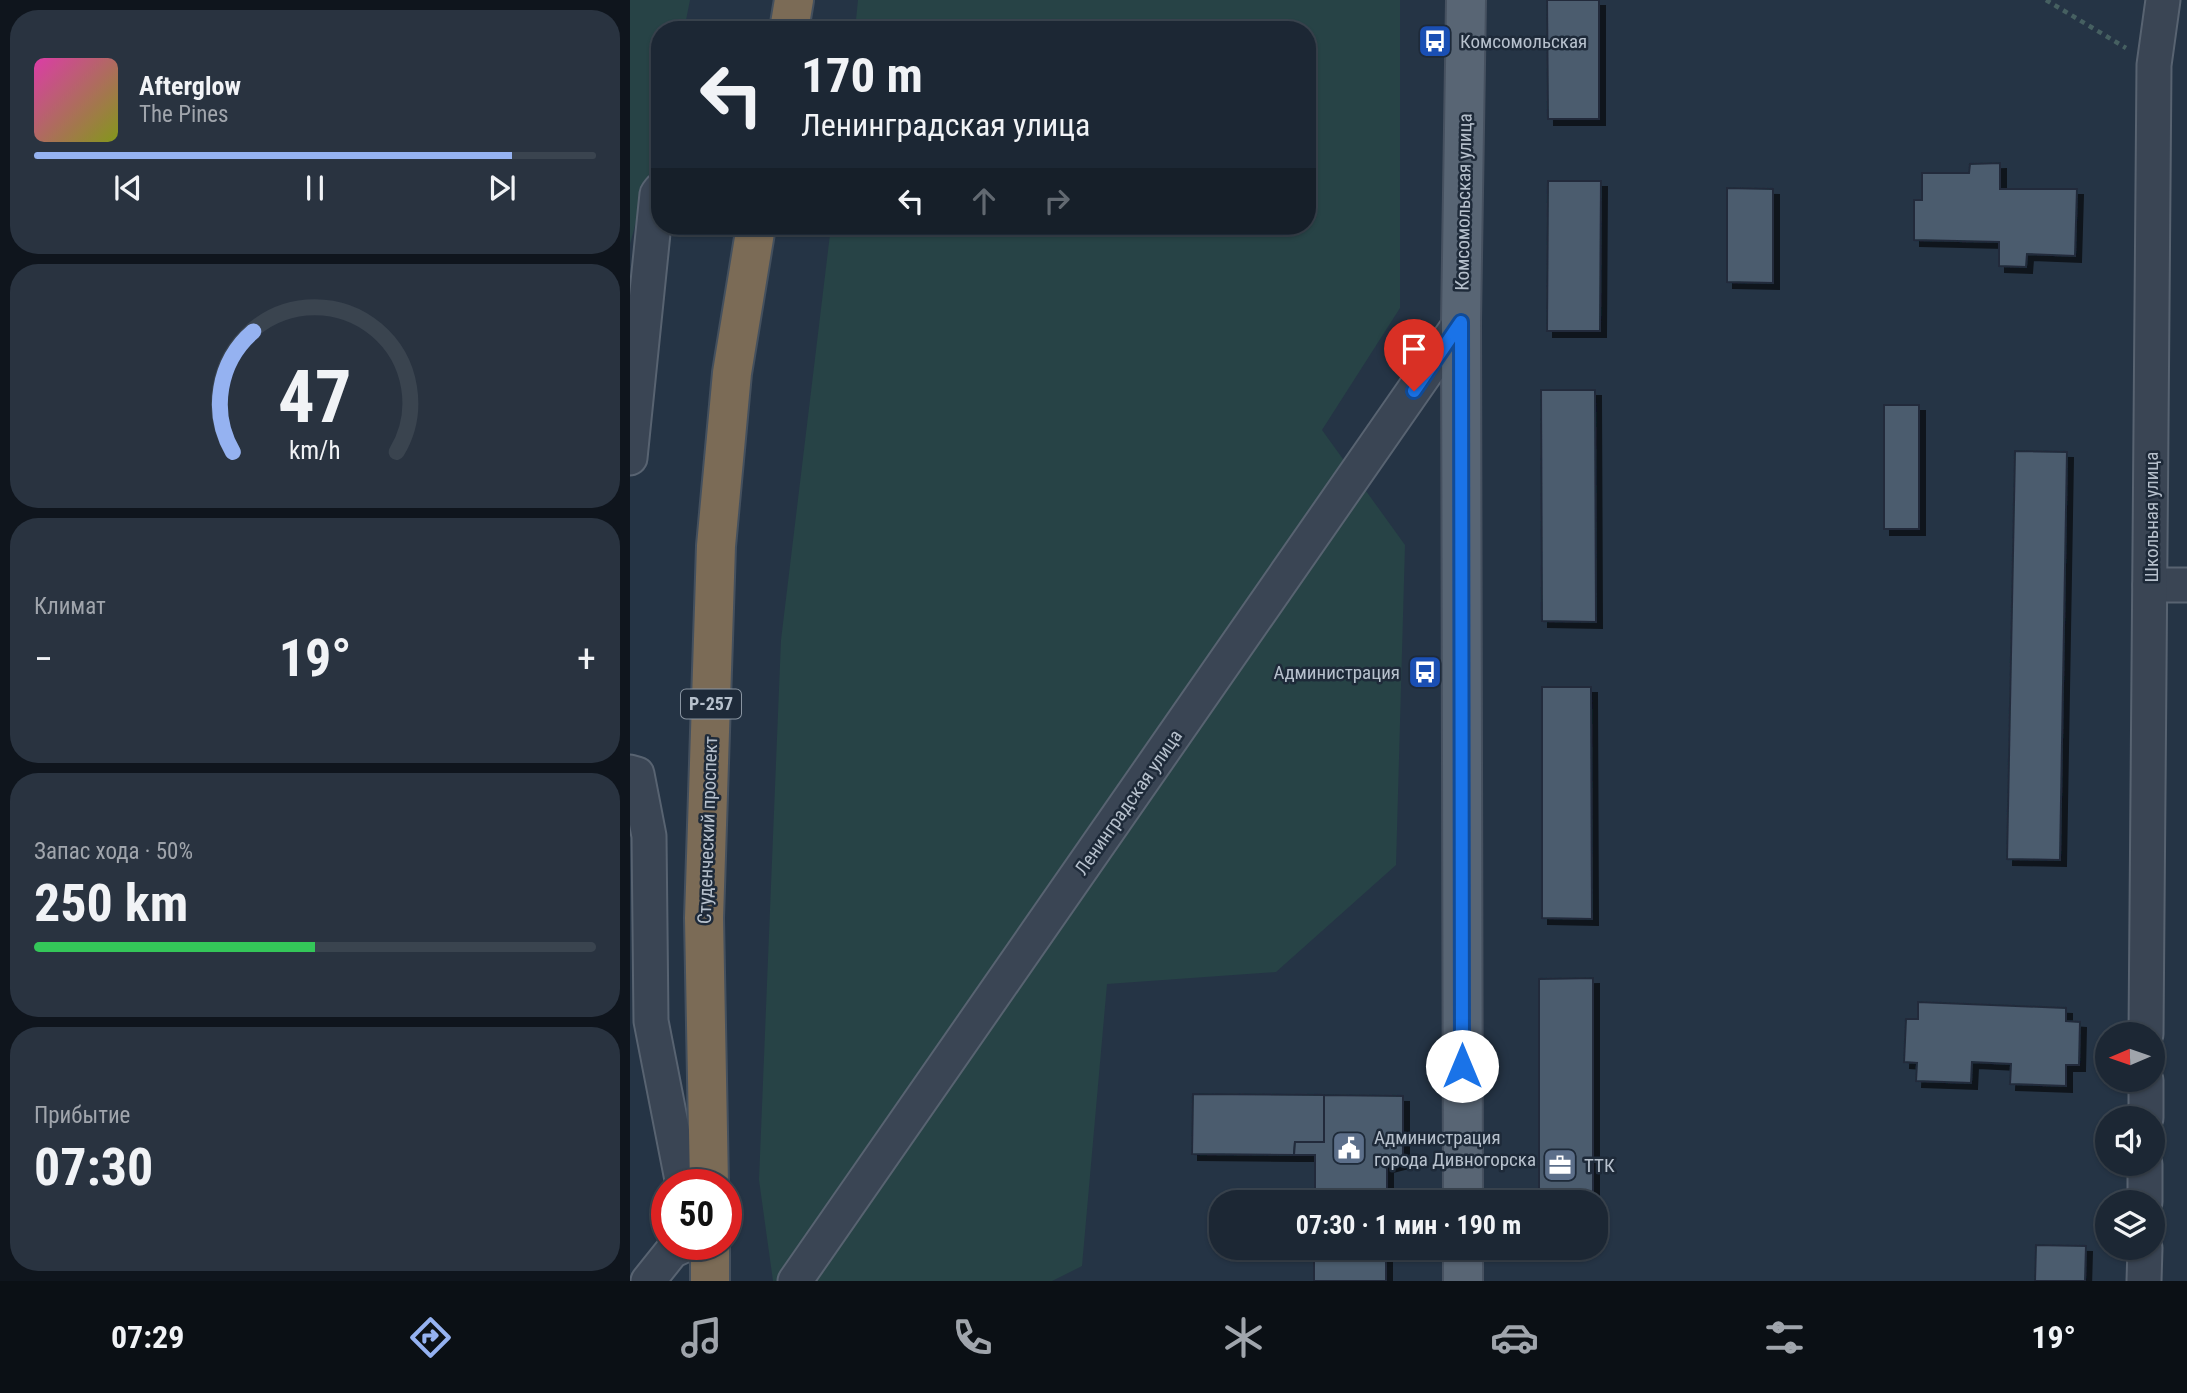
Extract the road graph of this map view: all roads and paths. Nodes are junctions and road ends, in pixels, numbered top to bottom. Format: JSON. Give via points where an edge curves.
{"nodes":[{"id":1,"x":794,"y":0,"type":"edge"},
{"id":2,"x":1466,"y":0,"type":"edge"},
{"id":3,"x":2046,"y":0,"type":"edge"},
{"id":4,"x":2163,"y":0,"type":"edge"},
{"id":5,"x":790,"y":21,"type":"edge"},
{"id":6,"x":2154,"y":65,"type":"junction"},
{"id":7,"x":653,"y":235,"type":"edge"},
{"id":8,"x":755,"y":235,"type":"edge"},
{"id":9,"x":1461,"y":322,"type":"junction"},
{"id":10,"x":630,"y":458,"type":"edge"},
{"id":11,"x":2150,"y":585,"type":"junction"},
{"id":12,"x":2187,"y":585,"type":"edge"},
{"id":13,"x":630,"y":772,"type":"edge"},
{"id":14,"x":2146,"y":1022,"type":"edge"},
{"id":15,"x":680,"y":1169,"type":"edge"},
{"id":16,"x":709,"y":1169,"type":"edge"},
{"id":17,"x":1463,"y":1190,"type":"edge"},
{"id":18,"x":665,"y":1260,"type":"edge"},
{"id":19,"x":710,"y":1260,"type":"edge"},
{"id":20,"x":1463,"y":1260,"type":"edge"},
{"id":21,"x":2145,"y":1260,"type":"edge"},
{"id":22,"x":648,"y":1281,"type":"edge"},
{"id":23,"x":710,"y":1281,"type":"edge"},
{"id":24,"x":795,"y":1281,"type":"edge"},
{"id":25,"x":1463,"y":1281,"type":"edge"},
{"id":26,"x":2144,"y":1281,"type":"edge"}],
"edges":[{"from":1,"to":5,"type":"highway"},
{"from":2,"to":9,"type":"main road","name":"Комсомольская улица"},
{"from":3,"to":6,"type":"path"},
{"from":4,"to":6,"type":"street","name":"Школьная улица"},
{"from":6,"to":11,"type":"street","name":"Школьная улица"},
{"from":7,"to":10,"type":"street"},
{"from":8,"to":16,"type":"highway","name":"Студенческий проспект","number":"Р-257","via":[[732,373],[716,546],[704,918]]},
{"from":9,"to":17,"type":"main road","name":"Комсомольская улица"},
{"from":9,"to":24,"type":"street","name":"Ленинградская улица"},
{"from":11,"to":12,"type":"street"},
{"from":11,"to":14,"type":"street","name":"Школьная улица"},
{"from":13,"to":15,"type":"street","via":[[637,774],[649,836],[651,1021]]},
{"from":18,"to":22,"type":"street"},
{"from":19,"to":23,"type":"highway"},
{"from":20,"to":25,"type":"main road"},
{"from":21,"to":26,"type":"street"}]}
